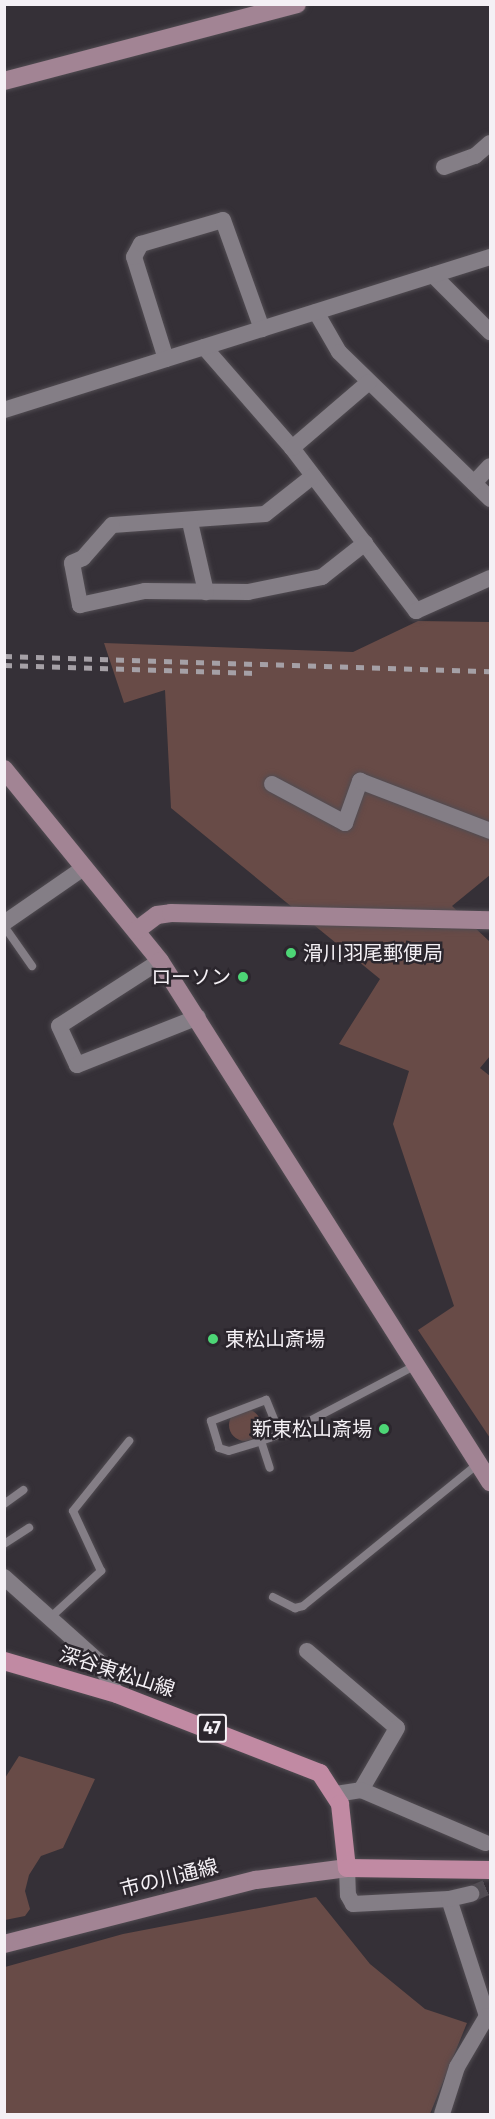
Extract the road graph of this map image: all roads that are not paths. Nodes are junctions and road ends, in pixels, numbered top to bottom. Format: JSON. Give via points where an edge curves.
{"nodes":[{"id":1,"x":297,"y":4,"type":"edge"},
{"id":2,"x":4,"y":81,"type":"edge"},
{"id":3,"x":490,"y":143,"type":"edge"},
{"id":4,"x":444,"y":167,"type":"dead end"},
{"id":5,"x":490,"y":257,"type":"edge"},
{"id":6,"x":433,"y":275,"type":"junction"},
{"id":7,"x":315,"y":312,"type":"junction"},
{"id":8,"x":262,"y":328,"type":"junction"},
{"id":9,"x":490,"y":332,"type":"edge"},
{"id":10,"x":204,"y":347,"type":"junction"},
{"id":11,"x":166,"y":359,"type":"junction"},
{"id":12,"x":369,"y":382,"type":"junction"},
{"id":13,"x":4,"y":410,"type":"edge"},
{"id":14,"x":292,"y":448,"type":"junction"},
{"id":15,"x":490,"y":466,"type":"edge"},
{"id":16,"x":313,"y":476,"type":"junction"},
{"id":17,"x":474,"y":483,"type":"junction"},
{"id":18,"x":490,"y":499,"type":"edge"},
{"id":19,"x":190,"y":522,"type":"junction"},
{"id":20,"x":365,"y":543,"type":"junction"},
{"id":21,"x":490,"y":578,"type":"edge"},
{"id":22,"x":206,"y":592,"type":"junction"},
{"id":23,"x":4,"y":769,"type":"edge"},
{"id":24,"x":272,"y":784,"type":"dead end"},
{"id":25,"x":490,"y":831,"type":"edge"},
{"id":26,"x":86,"y":867,"type":"junction"},
{"id":27,"x":490,"y":920,"type":"edge"},
{"id":28,"x":4,"y":925,"type":"edge"},
{"id":29,"x":137,"y":930,"type":"junction"},
{"id":30,"x":160,"y":961,"type":"junction"},
{"id":31,"x":32,"y":966,"type":"dead end"},
{"id":32,"x":198,"y":1017,"type":"junction"},
{"id":33,"x":414,"y":1366,"type":"junction"},
{"id":34,"x":276,"y":1436,"type":"junction"},
{"id":35,"x":129,"y":1441,"type":"dead end"},
{"id":36,"x":261,"y":1441,"type":"junction"},
{"id":37,"x":478,"y":1464,"type":"junction"},
{"id":38,"x":270,"y":1468,"type":"dead end"},
{"id":39,"x":490,"y":1482,"type":"edge"},
{"id":40,"x":23,"y":1490,"type":"dead end"},
{"id":41,"x":4,"y":1504,"type":"edge"},
{"id":42,"x":29,"y":1528,"type":"dead end"},
{"id":43,"x":4,"y":1544,"type":"edge"},
{"id":44,"x":4,"y":1577,"type":"edge"},
{"id":45,"x":273,"y":1597,"type":"dead end"},
{"id":46,"x":52,"y":1616,"type":"junction"},
{"id":47,"x":307,"y":1651,"type":"dead end"},
{"id":48,"x":4,"y":1661,"type":"edge"},
{"id":49,"x":117,"y":1694,"type":"junction"},
{"id":50,"x":361,"y":1790,"type":"junction"},
{"id":51,"x":336,"y":1794,"type":"junction"},
{"id":52,"x":485,"y":1843,"type":"dead end"},
{"id":53,"x":347,"y":1868,"type":"junction"},
{"id":54,"x":490,"y":1870,"type":"edge"},
{"id":55,"x":471,"y":1894,"type":"tunnel mouth"},
{"id":56,"x":449,"y":1899,"type":"junction"},
{"id":57,"x":4,"y":1944,"type":"edge"},
{"id":58,"x":442,"y":2115,"type":"edge"}],
"edges":[{"from":1,"to":2,"type":"street"},
{"from":3,"to":4,"type":"street","via":[[475,156]]},
{"from":5,"to":6,"type":"street"},
{"from":6,"to":7,"type":"street"},
{"from":6,"to":9,"type":"street"},
{"from":7,"to":8,"type":"street"},
{"from":7,"to":12,"type":"street","via":[[339,352]]},
{"from":8,"to":10,"type":"street"},
{"from":8,"to":11,"type":"street","via":[[223,220],[141,244],[134,257]]},
{"from":10,"to":11,"type":"street"},
{"from":10,"to":14,"type":"street"},
{"from":11,"to":13,"type":"street"},
{"from":12,"to":14,"type":"street"},
{"from":12,"to":17,"type":"street"},
{"from":14,"to":16,"type":"street"},
{"from":15,"to":17,"type":"street"},
{"from":16,"to":19,"type":"street","via":[[265,514]]},
{"from":16,"to":20,"type":"street"},
{"from":17,"to":18,"type":"street"},
{"from":19,"to":22,"type":"street"},
{"from":19,"to":22,"type":"street","via":[[112,525],[83,558],[72,563],[80,604],[145,591]]},
{"from":20,"to":21,"type":"street","via":[[416,611]]},
{"from":20,"to":22,"type":"street","via":[[322,577],[248,592]]},
{"from":23,"to":26,"type":"street"},
{"from":24,"to":25,"type":"street","via":[[345,823],[360,781]]},
{"from":26,"to":28,"type":"street"},
{"from":26,"to":29,"type":"street"},
{"from":27,"to":29,"type":"street","via":[[171,913],[157,915]]},
{"from":28,"to":31,"type":"lane"},
{"from":29,"to":30,"type":"street"},
{"from":30,"to":32,"type":"street"},
{"from":30,"to":32,"type":"street","via":[[59,1026],[77,1065]]},
{"from":32,"to":33,"type":"street"},
{"from":33,"to":34,"type":"lane"},
{"from":33,"to":37,"type":"street"},
{"from":34,"to":36,"type":"lane"},
{"from":34,"to":36,"type":"lane","via":[[266,1400],[212,1417],[223,1452]]},
{"from":35,"to":46,"type":"lane","via":[[73,1511],[101,1570]]},
{"from":36,"to":38,"type":"lane"},
{"from":37,"to":39,"type":"street"},
{"from":37,"to":45,"type":"lane","via":[[303,1606],[295,1608]]},
{"from":40,"to":41,"type":"lane"},
{"from":42,"to":43,"type":"lane"},
{"from":44,"to":46,"type":"street"},
{"from":46,"to":49,"type":"street","via":[[98,1661]]},
{"from":47,"to":50,"type":"street","via":[[398,1728]]},
{"from":48,"to":49,"type":"main road","name":"深谷東松山線","number":"47"},
{"from":49,"to":51,"type":"main road","name":"深谷東松山線","number":"47","via":[[308,1766]]},
{"from":50,"to":51,"type":"street"},
{"from":50,"to":52,"type":"street"},
{"from":51,"to":53,"type":"main road"},
{"from":53,"to":54,"type":"main road"},
{"from":53,"to":56,"type":"street","via":[[348,1895],[353,1904]]},
{"from":53,"to":57,"type":"street","name":"市の川通線","via":[[237,1885]]},
{"from":55,"to":56,"type":"street"},
{"from":56,"to":58,"type":"street","via":[[487,2016],[458,2067]]}]}
